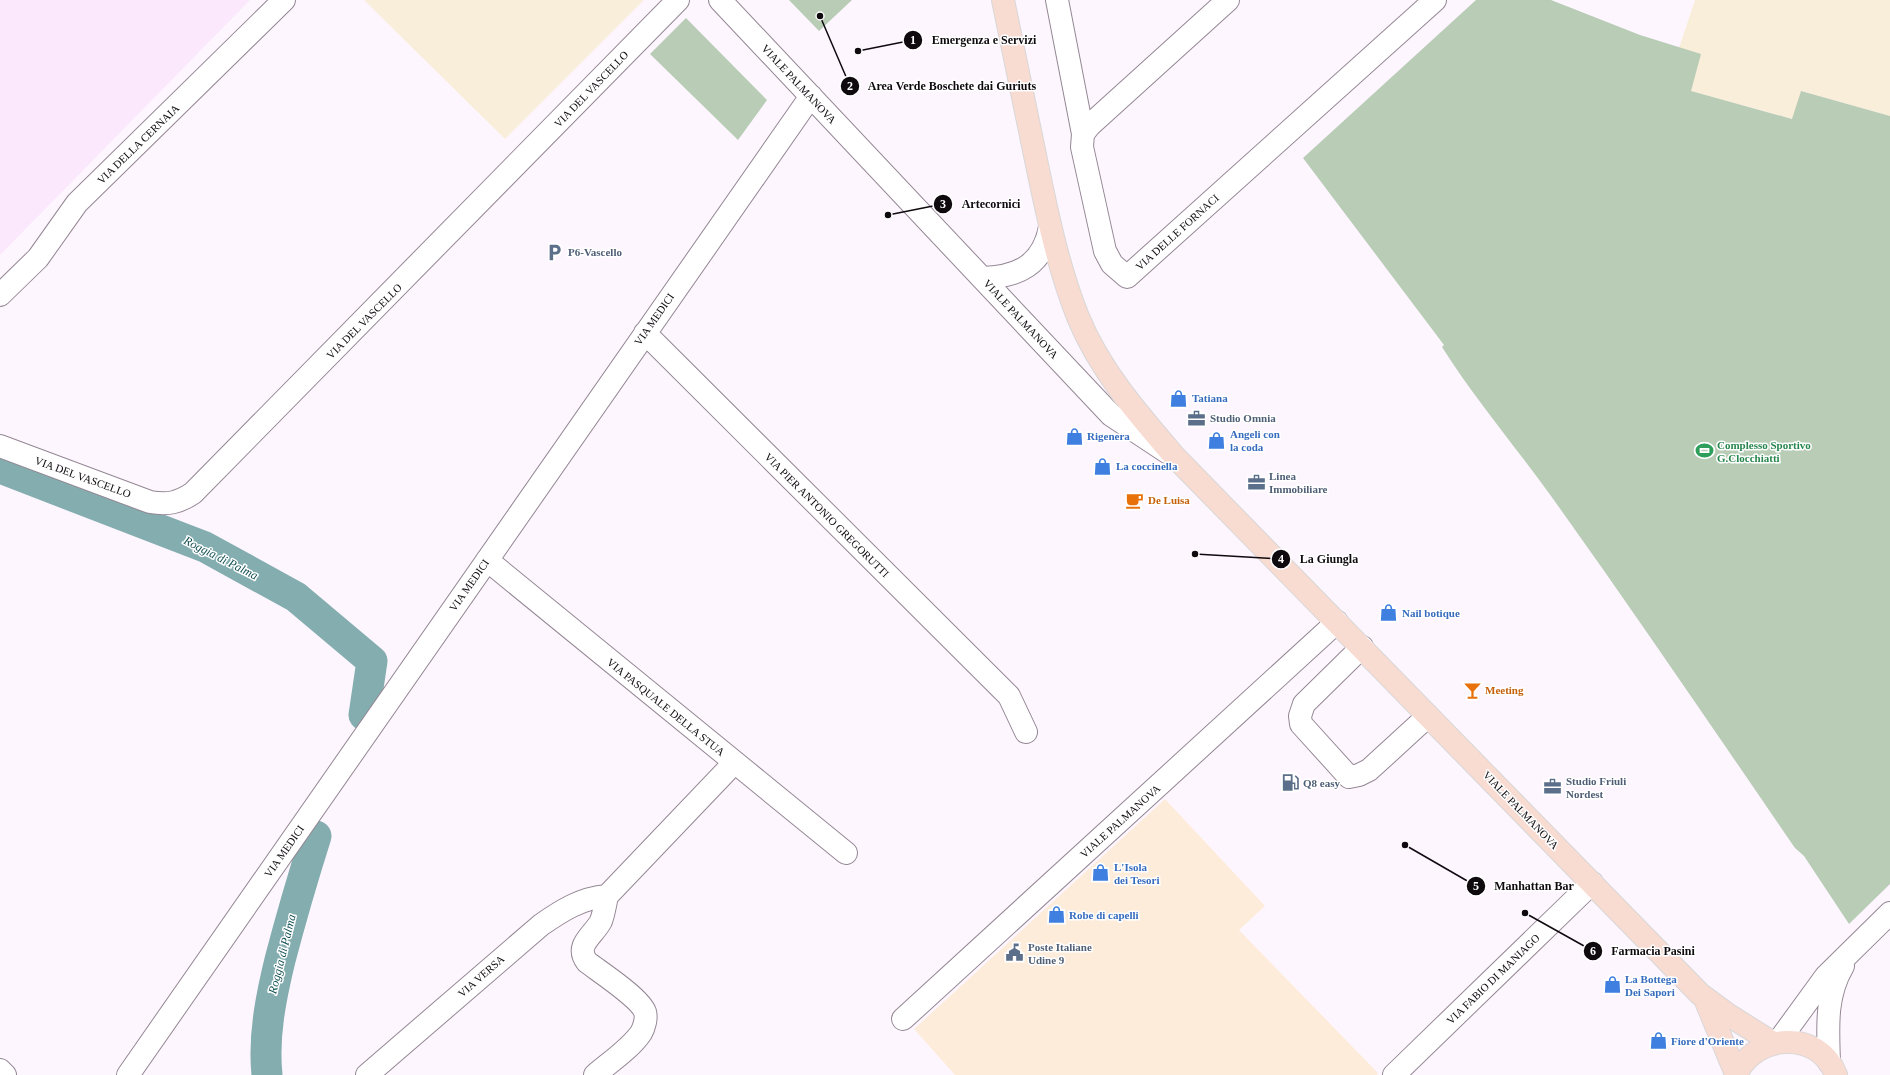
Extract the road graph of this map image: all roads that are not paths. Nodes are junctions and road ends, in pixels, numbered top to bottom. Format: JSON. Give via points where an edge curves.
{"nodes":[{"id":1,"x":284,"y":0,"type":"edge"},
{"id":2,"x":678,"y":0,"type":"edge"},
{"id":3,"x":720,"y":0,"type":"edge"},
{"id":4,"x":1003,"y":0,"type":"edge"},
{"id":5,"x":1057,"y":0,"type":"edge"},
{"id":6,"x":1228,"y":0,"type":"edge"},
{"id":7,"x":1435,"y":0,"type":"edge"},
{"id":8,"x":811,"y":96,"type":"junction"},
{"id":9,"x":1083,"y":134,"type":"junction"},
{"id":10,"x":1050,"y":227,"type":"junction"},
{"id":11,"x":982,"y":278,"type":"junction"},
{"id":12,"x":0,"y":295,"type":"edge"},
{"id":13,"x":644,"y":333,"type":"junction"},
{"id":14,"x":0,"y":446,"type":"edge"},
{"id":15,"x":1176,"y":458,"type":"junction"},
{"id":16,"x":486,"y":560,"type":"junction"},
{"id":17,"x":1337,"y":622,"type":"junction"},
{"id":18,"x":1362,"y":648,"type":"junction"},
{"id":19,"x":1428,"y":716,"type":"junction"},
{"id":20,"x":1026,"y":732,"type":"dead end"},
{"id":21,"x":734,"y":763,"type":"junction"},
{"id":22,"x":846,"y":853,"type":"dead end"},
{"id":23,"x":1592,"y":883,"type":"junction"},
{"id":24,"x":607,"y":896,"type":"junction"},
{"id":25,"x":1890,"y":913,"type":"edge"},
{"id":26,"x":1854,"y":948,"type":"junction"},
{"id":27,"x":1705,"y":998,"type":"junction"},
{"id":28,"x":903,"y":1019,"type":"dead end"},
{"id":29,"x":1775,"y":1042,"type":"junction"},
{"id":30,"x":1833,"y":1069,"type":"edge"},
{"id":31,"x":0,"y":1070,"type":"edge"},
{"id":32,"x":1736,"y":1074,"type":"edge"},
{"id":33,"x":5,"y":1075,"type":"edge"},
{"id":34,"x":128,"y":1075,"type":"edge"},
{"id":35,"x":367,"y":1075,"type":"edge"},
{"id":36,"x":595,"y":1075,"type":"edge"},
{"id":37,"x":1394,"y":1075,"type":"edge"}],
"edges":[{"from":1,"to":12,"type":"street","name":"VIA DELLA CERNAIA","via":[[77,203],[38,258]]},
{"from":2,"to":14,"type":"street","name":"VIA DEL VASCELLO","via":[[193,493],[182,501],[172,504],[150,502]]},
{"from":3,"to":8,"type":"street","name":"VIALE PALMANOVA"},
{"from":4,"to":10,"type":"main road"},
{"from":5,"to":9,"type":"street"},
{"from":6,"to":9,"type":"street"},
{"from":7,"to":9,"type":"street","name":"VIA DELLE FORNACI","via":[[1127,277],[1112,264],[1105,251],[1082,147]]},
{"from":8,"to":11,"type":"street","name":"VIALE PALMANOVA"},
{"from":8,"to":13,"type":"street","name":"VIA MEDICI"},
{"from":10,"to":11,"type":"street","via":[[1045,246],[1033,262],[1019,271],[1002,277]]},
{"from":10,"to":15,"type":"main road","via":[[1078,318],[1093,346],[1111,377],[1138,414]]},
{"from":11,"to":15,"type":"street","name":"VIALE PALMANOVA","via":[[1111,415]]},
{"from":13,"to":16,"type":"street","name":"VIA MEDICI"},
{"from":13,"to":20,"type":"street","name":"VIA PIER ANTONIO GREGORUTTI","via":[[1009,696]]},
{"from":15,"to":17,"type":"main road","name":"VIALE PALMANOVA"},
{"from":16,"to":21,"type":"street","name":"VIA PASQUALE DELLA STUA"},
{"from":16,"to":34,"type":"street","name":"VIA MEDICI"},
{"from":17,"to":18,"type":"main road","name":"VIALE PALMANOVA"},
{"from":17,"to":28,"type":"street","name":"VIALE PALMANOVA"},
{"from":18,"to":19,"type":"main road","name":"VIALE PALMANOVA"},
{"from":18,"to":19,"type":"street","via":[[1304,704],[1300,716],[1301,724],[1349,777],[1369,770]]},
{"from":19,"to":23,"type":"main road","name":"VIALE PALMANOVA"},
{"from":21,"to":22,"type":"street","name":"VIA PASQUALE DELLA STUA"},
{"from":21,"to":24,"type":"street"},
{"from":23,"to":27,"type":"main road","name":"VIALE PALMANOVA"},
{"from":23,"to":37,"type":"street","name":"VIA FABIO DI MANIAGO"},
{"from":24,"to":35,"type":"street","name":"VIA VERSA","via":[[594,897],[572,905],[541,925]]},
{"from":24,"to":36,"type":"street","via":[[600,922],[584,943],[583,954],[587,962],[639,1003],[646,1013],[641,1032],[632,1043]]},
{"from":25,"to":26,"type":"street"},
{"from":26,"to":29,"type":"street","via":[[1826,976]]},
{"from":26,"to":30,"type":"street","via":[[1837,978],[1829,1004]]},
{"from":27,"to":29,"type":"main road","name":"VIALE PALMANOVA"},
{"from":27,"to":32,"type":"main road","name":"VIALE PALMANOVA"},
{"from":29,"to":30,"type":"main road","via":[[1790,1041],[1805,1045],[1818,1052]]},
{"from":29,"to":32,"type":"main road","via":[[1749,1056]]},
{"from":31,"to":33,"type":"street"}]}
